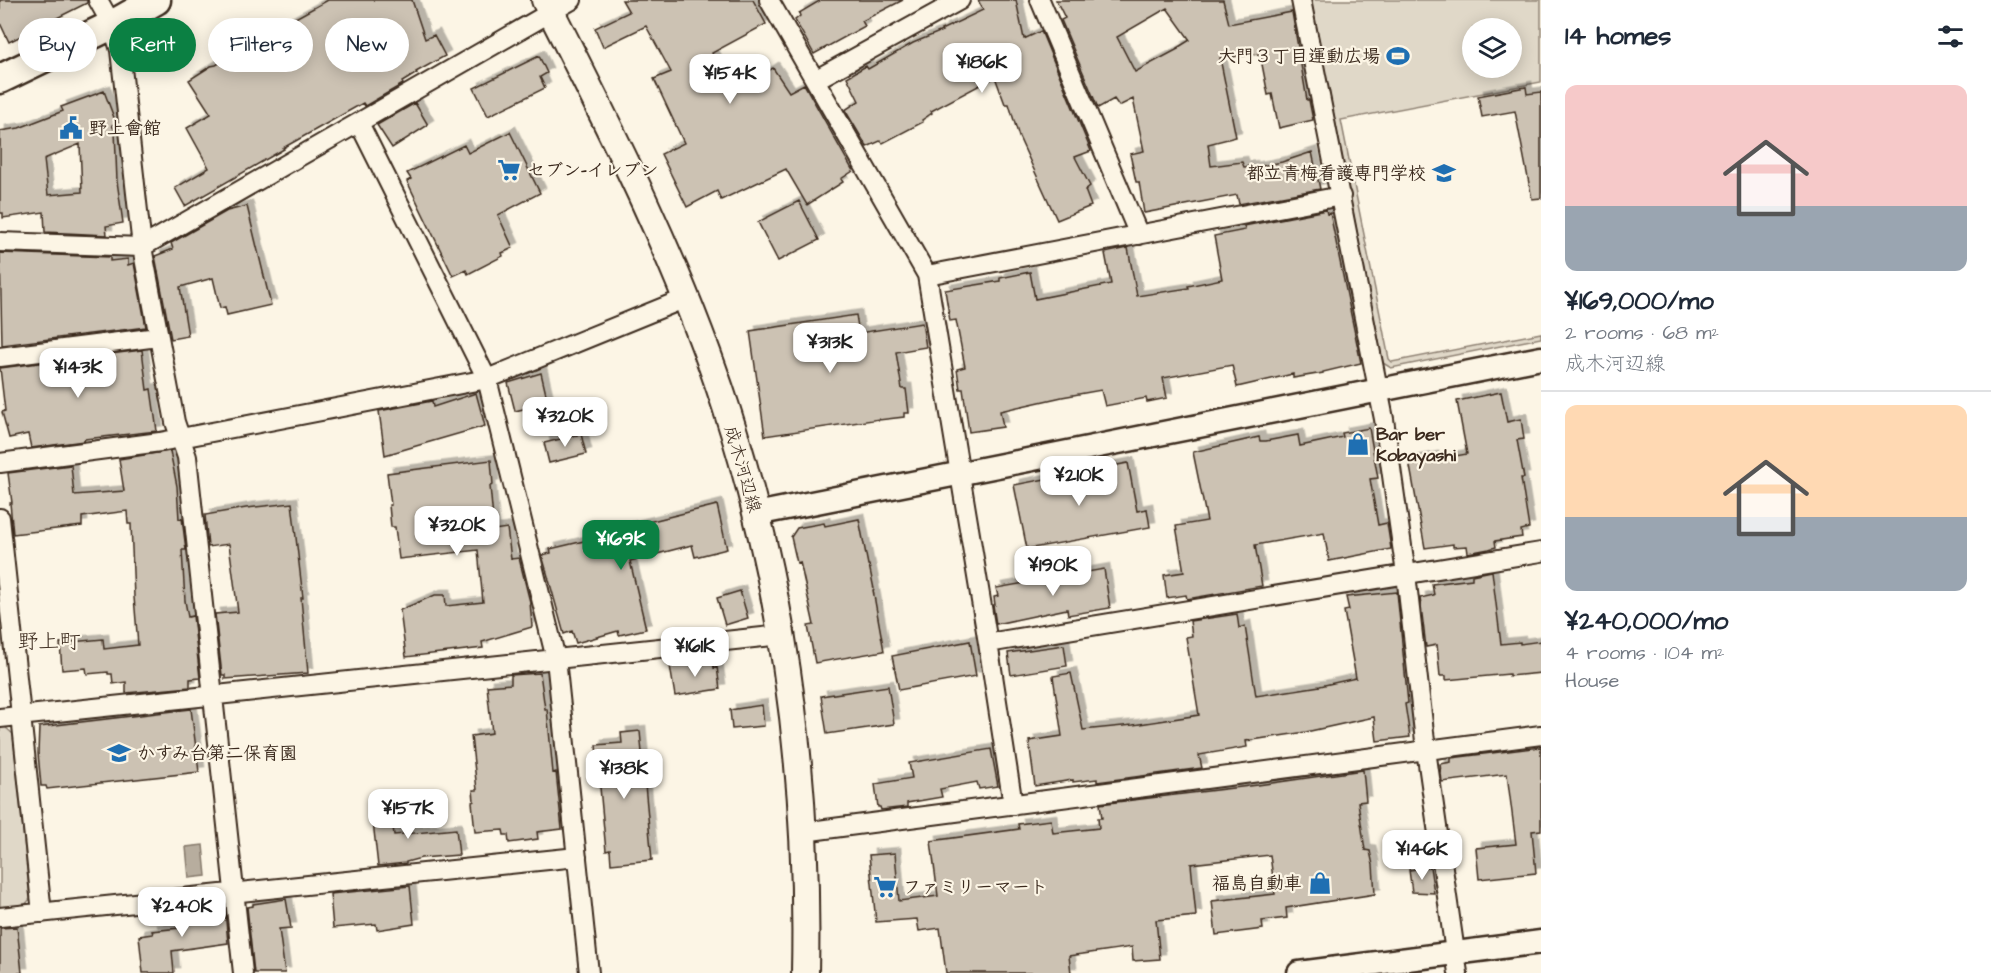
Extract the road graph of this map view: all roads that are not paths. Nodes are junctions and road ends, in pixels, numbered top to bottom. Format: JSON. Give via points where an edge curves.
{"nodes":[{"id":1,"x":98,"y":0,"type":"edge"},
{"id":2,"x":156,"y":0,"type":"edge"},
{"id":3,"x":769,"y":0,"type":"edge"},
{"id":4,"x":960,"y":0,"type":"edge"},
{"id":5,"x":1040,"y":0,"type":"edge"},
{"id":6,"x":1301,"y":0,"type":"edge"},
{"id":7,"x":556,"y":4,"type":"edge"},
{"id":8,"x":124,"y":18,"type":"edge"},
{"id":9,"x":109,"y":20,"type":"edge"},
{"id":10,"x":109,"y":26,"type":"edge"},
{"id":11,"x":122,"y":72,"type":"edge"},
{"id":12,"x":0,"y":79,"type":"edge"},
{"id":13,"x":815,"y":80,"type":"junction"},
{"id":14,"x":359,"y":123,"type":"junction"},
{"id":15,"x":1341,"y":195,"type":"junction"},
{"id":16,"x":1139,"y":235,"type":"junction"},
{"id":17,"x":0,"y":242,"type":"edge"},
{"id":18,"x":142,"y":247,"type":"junction"},
{"id":19,"x":927,"y":275,"type":"junction"},
{"id":20,"x":686,"y":298,"type":"junction"},
{"id":21,"x":158,"y":337,"type":"junction"},
{"id":22,"x":0,"y":357,"type":"edge"},
{"id":23,"x":1541,"y":358,"type":"edge"},
{"id":24,"x":487,"y":379,"type":"junction"},
{"id":25,"x":1379,"y":390,"type":"junction"},
{"id":26,"x":181,"y":438,"type":"junction"},
{"id":27,"x":0,"y":464,"type":"edge"},
{"id":28,"x":960,"y":473,"type":"junction"},
{"id":29,"x":756,"y":514,"type":"junction"},
{"id":30,"x":0,"y":518,"type":"edge"},
{"id":31,"x":1541,"y":552,"type":"edge"},
{"id":32,"x":1406,"y":574,"type":"junction"},
{"id":33,"x":782,"y":635,"type":"junction"},
{"id":34,"x":988,"y":643,"type":"junction"},
{"id":35,"x":556,"y":659,"type":"junction"},
{"id":36,"x":213,"y":695,"type":"junction"},
{"id":37,"x":22,"y":715,"type":"junction"},
{"id":38,"x":0,"y":718,"type":"edge"},
{"id":39,"x":1541,"y":735,"type":"edge"},
{"id":40,"x":1426,"y":750,"type":"junction"},
{"id":41,"x":1013,"y":805,"type":"junction"},
{"id":42,"x":803,"y":832,"type":"junction"},
{"id":43,"x":577,"y":857,"type":"junction"},
{"id":44,"x":234,"y":894,"type":"junction"},
{"id":45,"x":42,"y":913,"type":"junction"},
{"id":46,"x":0,"y":917,"type":"edge"},
{"id":47,"x":1541,"y":942,"type":"edge"},
{"id":48,"x":1457,"y":963,"type":"edge"},
{"id":49,"x":243,"y":973,"type":"edge"},
{"id":50,"x":589,"y":973,"type":"edge"},
{"id":51,"x":804,"y":973,"type":"edge"},
{"id":52,"x":1299,"y":973,"type":"edge"}],
"edges":[{"from":1,"to":9,"type":"street"},
{"from":2,"to":8,"type":"main road"},
{"from":3,"to":13,"type":"street"},
{"from":4,"to":13,"type":"street"},
{"from":5,"to":16,"type":"street"},
{"from":6,"to":15,"type":"street"},
{"from":7,"to":14,"type":"street"},
{"from":7,"to":20,"type":"main road","name":"成木河辺線"},
{"from":10,"to":12,"type":"main road"},
{"from":11,"to":18,"type":"street"},
{"from":13,"to":19,"type":"street"},
{"from":14,"to":18,"type":"street"},
{"from":14,"to":24,"type":"street"},
{"from":15,"to":16,"type":"street"},
{"from":15,"to":25,"type":"street"},
{"from":16,"to":19,"type":"street"},
{"from":17,"to":18,"type":"street"},
{"from":18,"to":21,"type":"street"},
{"from":19,"to":28,"type":"street"},
{"from":20,"to":24,"type":"street"},
{"from":20,"to":29,"type":"main road","name":"成木河辺線","via":[[726,406]]},
{"from":21,"to":22,"type":"street"},
{"from":21,"to":26,"type":"street"},
{"from":23,"to":25,"type":"street"},
{"from":24,"to":26,"type":"street"},
{"from":24,"to":35,"type":"street"},
{"from":25,"to":28,"type":"street"},
{"from":25,"to":32,"type":"street"},
{"from":26,"to":27,"type":"street"},
{"from":26,"to":36,"type":"street","via":[[187,457]]},
{"from":28,"to":29,"type":"street"},
{"from":28,"to":34,"type":"street"},
{"from":29,"to":33,"type":"main road","name":"成木河辺線"},
{"from":30,"to":37,"type":"street"},
{"from":31,"to":32,"type":"street"},
{"from":32,"to":34,"type":"street"},
{"from":32,"to":40,"type":"street"},
{"from":33,"to":35,"type":"street"},
{"from":33,"to":42,"type":"main road","name":"成木河辺線","via":[[794,719]]},
{"from":34,"to":41,"type":"street"},
{"from":35,"to":36,"type":"street"},
{"from":35,"to":43,"type":"street"},
{"from":36,"to":37,"type":"street"},
{"from":36,"to":44,"type":"street"},
{"from":37,"to":38,"type":"street"},
{"from":37,"to":45,"type":"street"},
{"from":39,"to":40,"type":"street"},
{"from":40,"to":41,"type":"street"},
{"from":40,"to":48,"type":"street"},
{"from":41,"to":42,"type":"street"},
{"from":42,"to":51,"type":"main road","name":"成木河辺線"},
{"from":43,"to":44,"type":"street"},
{"from":43,"to":50,"type":"street"},
{"from":44,"to":45,"type":"street"},
{"from":44,"to":49,"type":"street"},
{"from":45,"to":46,"type":"street"},
{"from":47,"to":48,"type":"street"},
{"from":48,"to":52,"type":"street"}]}
